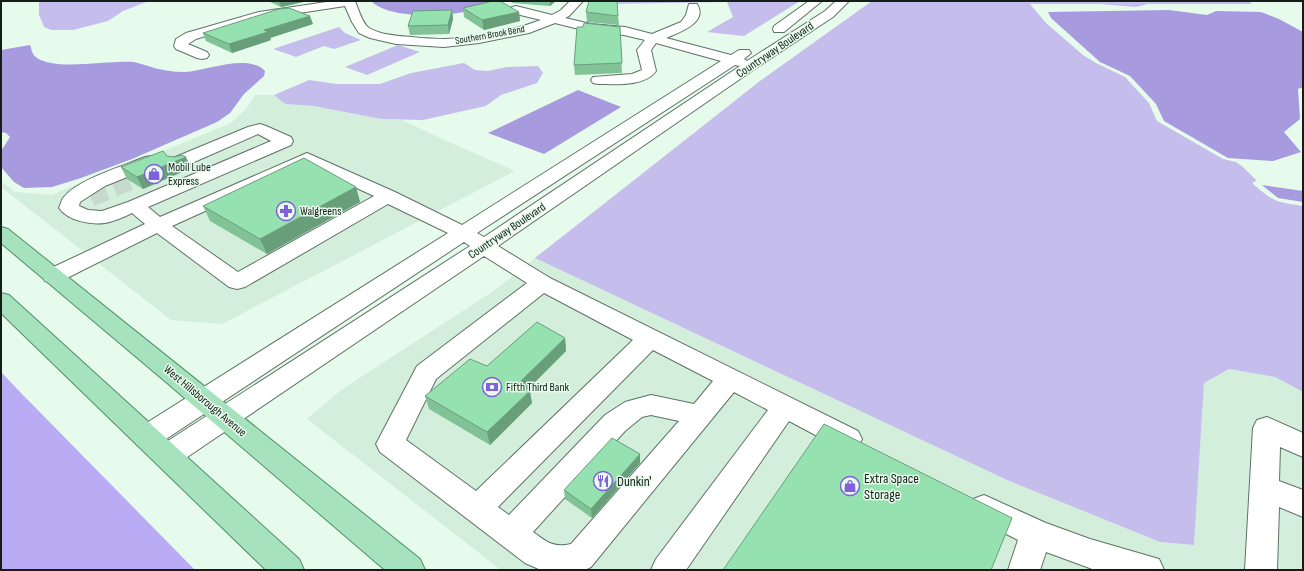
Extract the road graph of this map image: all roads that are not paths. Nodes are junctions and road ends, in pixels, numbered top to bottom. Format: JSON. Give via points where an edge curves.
{"nodes":[{"id":1,"x":577,"y":1,"type":"edge"},
{"id":2,"x":816,"y":1,"type":"edge"},
{"id":3,"x":843,"y":1,"type":"edge"},
{"id":4,"x":349,"y":2,"type":"edge"},
{"id":5,"x":693,"y":7,"type":"dead end"},
{"id":6,"x":516,"y":10,"type":"edge"},
{"id":7,"x":554,"y":19,"type":"junction"},
{"id":8,"x":654,"y":38,"type":"junction"},
{"id":9,"x":202,"y":55,"type":"dead end"},
{"id":10,"x":732,"y":60,"type":"junction"},
{"id":11,"x":751,"y":64,"type":"junction"},
{"id":12,"x":598,"y":80,"type":"dead end"},
{"id":13,"x":206,"y":150,"type":"junction"},
{"id":14,"x":179,"y":162,"type":"tunnel mouth"},
{"id":15,"x":388,"y":196,"type":"junction"},
{"id":16,"x":91,"y":198,"type":"tunnel mouth"},
{"id":17,"x":135,"y":206,"type":"junction"},
{"id":18,"x":69,"y":208,"type":"junction"},
{"id":19,"x":158,"y":225,"type":"junction"},
{"id":20,"x":1,"y":233,"type":"edge"},
{"id":21,"x":463,"y":233,"type":"junction"},
{"id":22,"x":485,"y":246,"type":"junction"},
{"id":23,"x":53,"y":276,"type":"junction"},
{"id":24,"x":542,"y":283,"type":"junction"},
{"id":25,"x":1,"y":300,"type":"edge"},
{"id":26,"x":650,"y":338,"type":"junction"},
{"id":27,"x":730,"y":379,"type":"junction"},
{"id":28,"x":204,"y":399,"type":"junction"},
{"id":29,"x":785,"y":407,"type":"junction"},
{"id":30,"x":699,"y":416,"type":"junction"},
{"id":31,"x":226,"y":418,"type":"junction"},
{"id":32,"x":1303,"y":446,"type":"edge"},
{"id":33,"x":157,"y":447,"type":"junction"},
{"id":34,"x":868,"y":449,"type":"edge"},
{"id":35,"x":1265,"y":488,"type":"junction"},
{"id":36,"x":965,"y":498,"type":"edge"},
{"id":37,"x":1303,"y":504,"type":"edge"},
{"id":38,"x":478,"y":509,"type":"junction"},
{"id":39,"x":512,"y":534,"type":"junction"},
{"id":40,"x":1036,"y":534,"type":"junction"},
{"id":41,"x":1140,"y":569,"type":"edge"},
{"id":42,"x":288,"y":570,"type":"edge"},
{"id":43,"x":408,"y":570,"type":"edge"},
{"id":44,"x":668,"y":570,"type":"edge"},
{"id":45,"x":1024,"y":570,"type":"edge"},
{"id":46,"x":1261,"y":570,"type":"edge"}],
"edges":[{"from":1,"to":7,"type":"street","name":"Southern Brook Bend"},
{"from":2,"to":10,"type":"street","name":"Countryway Boulevard"},
{"from":3,"to":11,"type":"street","name":"Countryway Boulevard","via":[[829,14]]},
{"from":4,"to":7,"type":"street","name":"Southern Brook Bend","via":[[364,30],[374,35],[416,42],[444,43],[479,39],[524,30]]},
{"from":4,"to":9,"type":"street","via":[[316,11],[259,16],[191,36],[181,42],[181,46]]},
{"from":5,"to":8,"type":"street","via":[[694,15],[688,23]]},
{"from":6,"to":7,"type":"street"},
{"from":7,"to":8,"type":"street"},
{"from":8,"to":10,"type":"street"},
{"from":8,"to":12,"type":"street","via":[[644,50],[649,71],[644,76]]},
{"from":10,"to":11,"type":"street"},
{"from":10,"to":21,"type":"street","name":"Countryway Boulevard"},
{"from":11,"to":22,"type":"street","name":"Countryway Boulevard"},
{"from":13,"to":14,"type":"street"},
{"from":13,"to":17,"type":"street","via":[[260,129],[284,141]]},
{"from":13,"to":18,"type":"street","via":[[196,149],[167,155],[110,178],[71,200]]},
{"from":15,"to":19,"type":"street","via":[[307,158]]},
{"from":15,"to":19,"type":"street","via":[[237,282]]},
{"from":15,"to":21,"type":"street"},
{"from":16,"to":18,"type":"street"},
{"from":17,"to":18,"type":"street","via":[[104,217],[84,216]]},
{"from":17,"to":19,"type":"street"},
{"from":19,"to":23,"type":"street"},
{"from":20,"to":23,"type":"main road","name":"West Hillsborough Avenue"},
{"from":21,"to":22,"type":"street"},
{"from":21,"to":28,"type":"street","name":"Countryway Boulevard"},
{"from":22,"to":24,"type":"street"},
{"from":22,"to":31,"type":"street","name":"Countryway Boulevard"},
{"from":23,"to":28,"type":"main road","name":"West Hillsborough Avenue"},
{"from":24,"to":26,"type":"street"},
{"from":24,"to":38,"type":"street","via":[[426,373],[390,444]]},
{"from":25,"to":33,"type":"main road"},
{"from":26,"to":27,"type":"street"},
{"from":26,"to":38,"type":"street"},
{"from":27,"to":29,"type":"street"},
{"from":27,"to":30,"type":"street"},
{"from":28,"to":31,"type":"main road","name":"West Hillsborough Avenue"},
{"from":28,"to":33,"type":"street","name":"Countryway Boulevard"},
{"from":29,"to":34,"type":"street"},
{"from":29,"to":44,"type":"street"},
{"from":30,"to":39,"type":"street","via":[[651,405],[634,409],[615,423]]},
{"from":30,"to":39,"type":"street","via":[[580,556],[559,562],[536,552]]},
{"from":31,"to":33,"type":"street","name":"Countryway Boulevard"},
{"from":31,"to":43,"type":"main road","name":"West Hillsborough Avenue"},
{"from":32,"to":35,"type":"street","via":[[1267,428]]},
{"from":33,"to":42,"type":"main road"},
{"from":35,"to":37,"type":"street"},
{"from":35,"to":46,"type":"street"},
{"from":36,"to":40,"type":"street"},
{"from":38,"to":39,"type":"street"},
{"from":40,"to":41,"type":"street"},
{"from":40,"to":45,"type":"street"}]}
